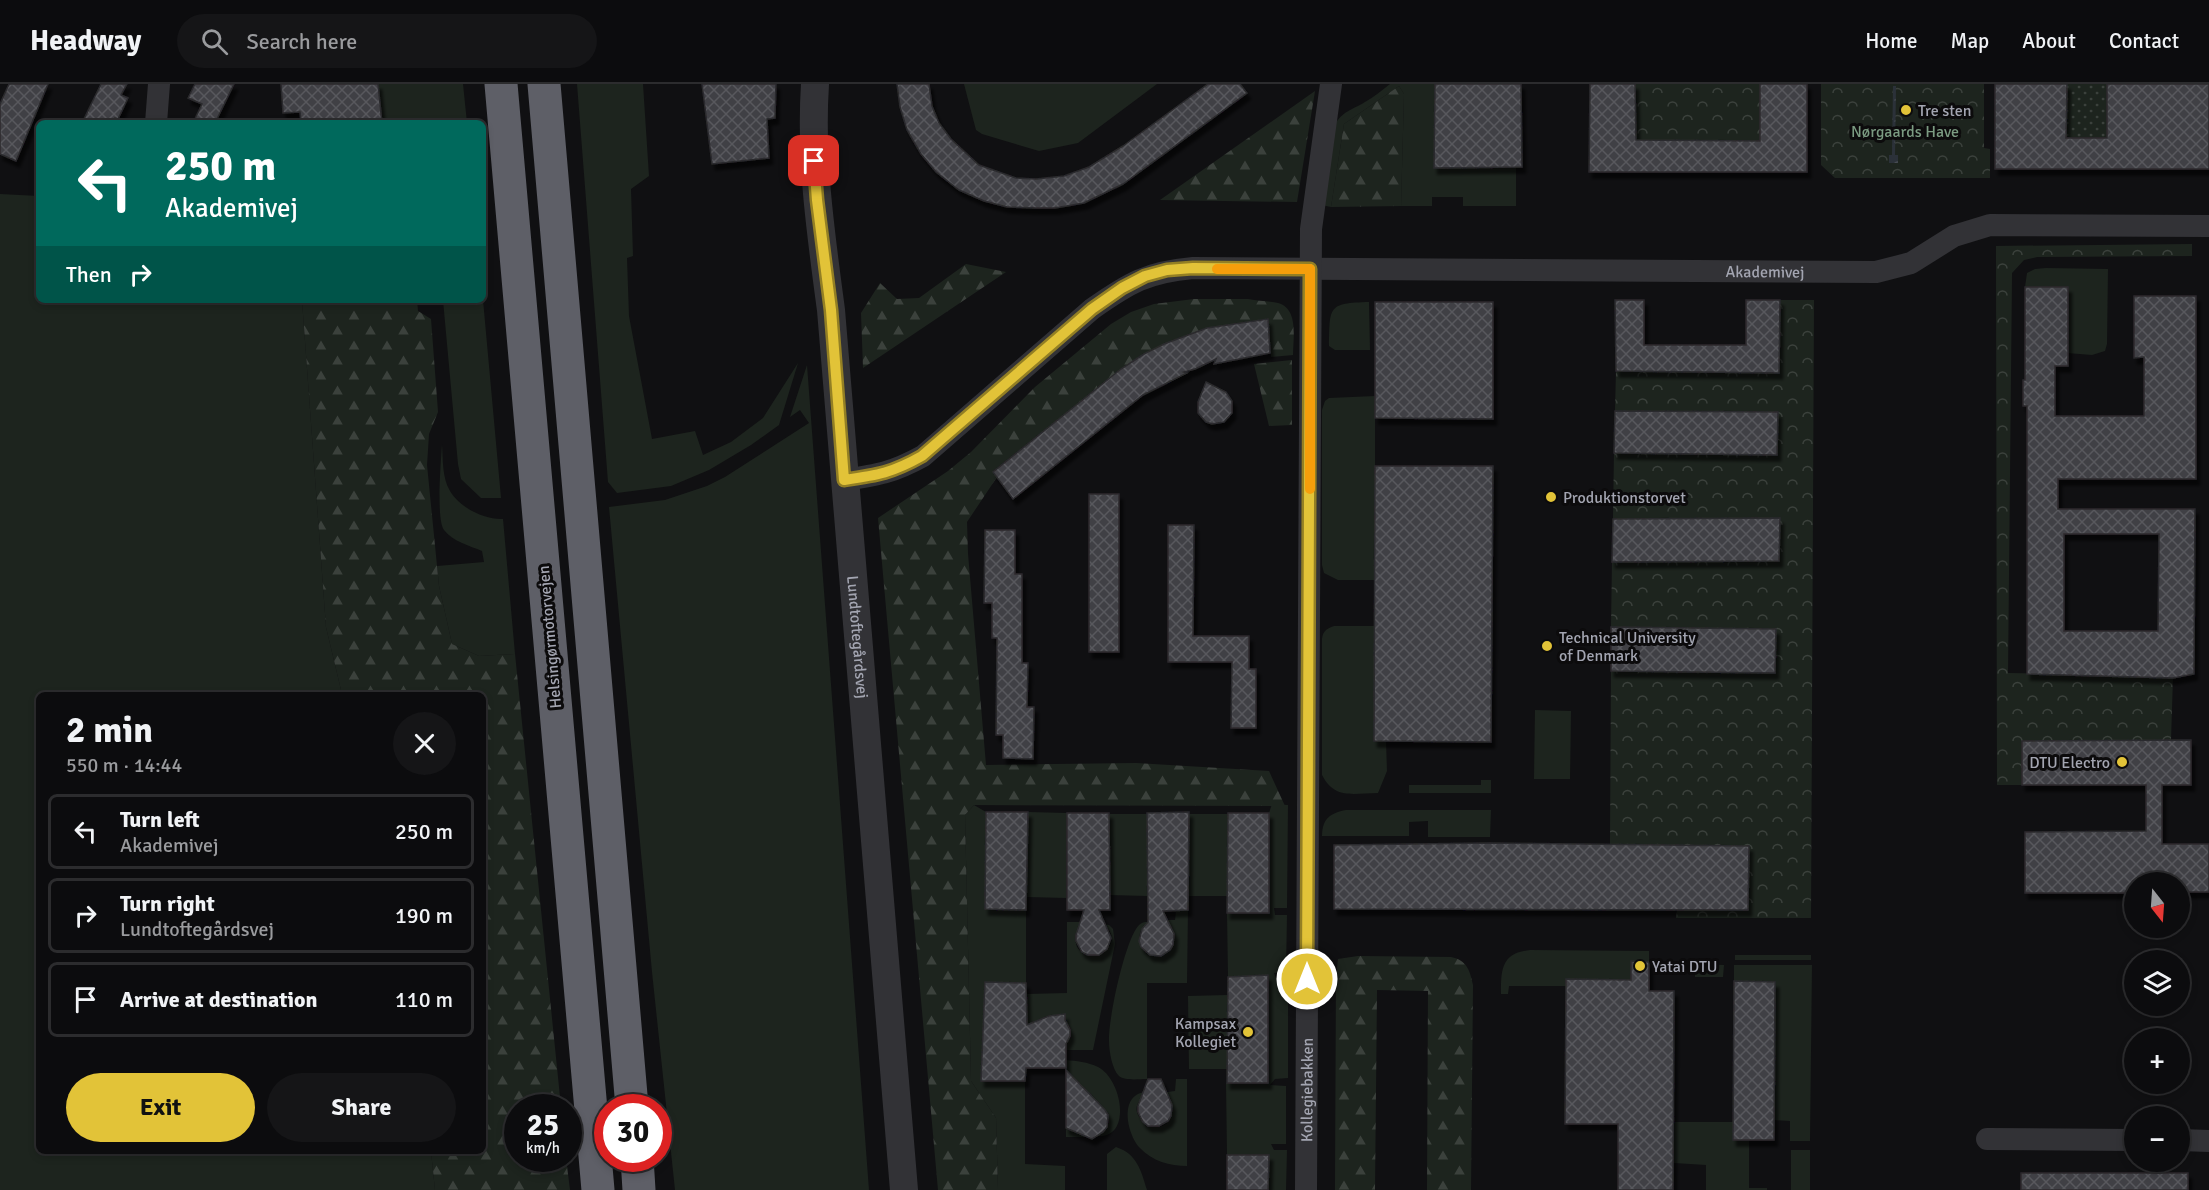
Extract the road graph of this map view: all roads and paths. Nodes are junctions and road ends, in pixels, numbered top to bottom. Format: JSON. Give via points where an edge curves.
{"nodes":[{"id":1,"x":159,"y":84,"type":"edge"},
{"id":2,"x":501,"y":84,"type":"edge"},
{"id":3,"x":544,"y":84,"type":"edge"},
{"id":4,"x":815,"y":84,"type":"edge"},
{"id":5,"x":1331,"y":84,"type":"edge"},
{"id":6,"x":156,"y":120,"type":"edge"},
{"id":7,"x":2209,"y":226,"type":"edge"},
{"id":8,"x":1310,"y":269,"type":"junction"},
{"id":9,"x":844,"y":480,"type":"junction"},
{"id":10,"x":631,"y":1094,"type":"edge"},
{"id":11,"x":1987,"y":1139,"type":"dead end"},
{"id":12,"x":2124,"y":1140,"type":"edge"},
{"id":13,"x":2190,"y":1140,"type":"edge"},
{"id":14,"x":2209,"y":1141,"type":"edge"},
{"id":15,"x":637,"y":1172,"type":"edge"},
{"id":16,"x":598,"y":1190,"type":"edge"},
{"id":17,"x":639,"y":1190,"type":"edge"},
{"id":18,"x":904,"y":1190,"type":"edge"},
{"id":19,"x":1306,"y":1190,"type":"edge"}],
"edges":[{"from":1,"to":6,"type":"street"},
{"from":2,"to":16,"type":"highway","name":"Helsingørmotorvejen"},
{"from":3,"to":10,"type":"highway"},
{"from":4,"to":9,"type":"street","name":"Lundtoftegårdsvej","via":[[812,122],[817,200],[831,310]]},
{"from":5,"to":8,"type":"street","via":[[1312,211]]},
{"from":7,"to":8,"type":"street","name":"Akademivej","via":[[1990,225],[1954,236],[1911,263],[1876,272]]},
{"from":8,"to":9,"type":"street","name":"Akademivej","via":[[1193,268],[1145,276],[1092,309],[922,456],[882,475]]},
{"from":8,"to":19,"type":"street","name":"Kollegiebakken"},
{"from":9,"to":18,"type":"street","name":"Lundtoftegårdsvej"},
{"from":11,"to":12,"type":"street"},
{"from":13,"to":14,"type":"street"},
{"from":15,"to":17,"type":"highway"}]}
